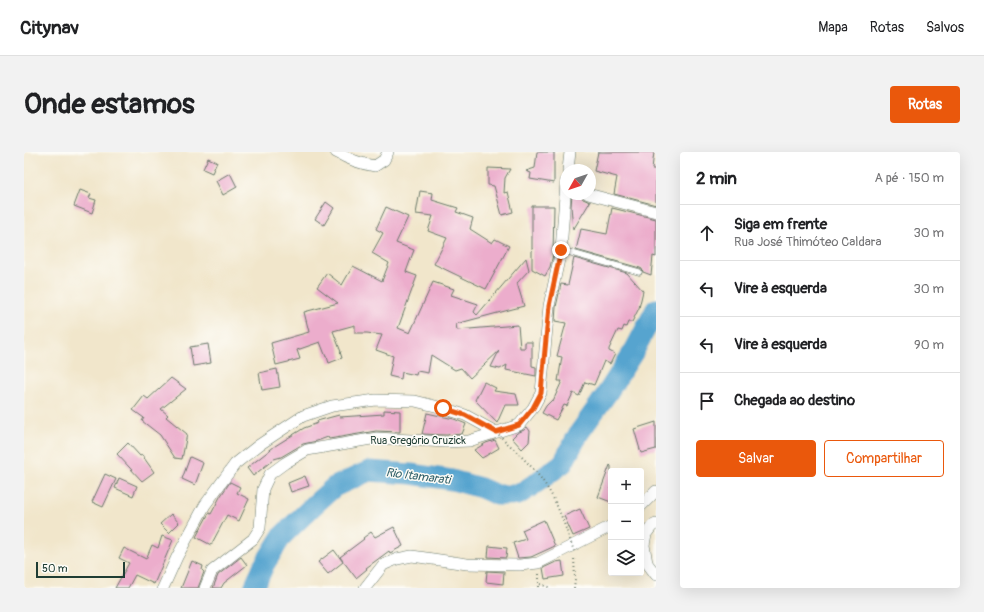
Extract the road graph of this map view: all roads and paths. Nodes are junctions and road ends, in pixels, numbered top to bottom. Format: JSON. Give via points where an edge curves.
{"nodes":[{"id":1,"x":336,"y":152,"type":"edge"},
{"id":2,"x":388,"y":152,"type":"edge"},
{"id":3,"x":570,"y":152,"type":"edge"},
{"id":4,"x":569,"y":164,"type":"edge"},
{"id":5,"x":596,"y":196,"type":"edge"},
{"id":6,"x":565,"y":200,"type":"edge"},
{"id":7,"x":656,"y":212,"type":"edge"},
{"id":8,"x":561,"y":250,"type":"junction"},
{"id":9,"x":639,"y":272,"type":"dead end"},
{"id":10,"x":496,"y":432,"type":"junction"},
{"id":11,"x":656,"y":491,"type":"edge"},
{"id":12,"x":643,"y":504,"type":"edge"},
{"id":13,"x":656,"y":524,"type":"edge"},
{"id":14,"x":608,"y":528,"type":"edge"},
{"id":15,"x":569,"y":551,"type":"junction"},
{"id":16,"x":656,"y":575,"type":"edge"},
{"id":17,"x":540,"y":584,"type":"dead end"},
{"id":18,"x":367,"y":587,"type":"edge"},
{"id":19,"x":163,"y":588,"type":"edge"},
{"id":20,"x":204,"y":588,"type":"edge"},
{"id":21,"x":551,"y":588,"type":"edge"},
{"id":22,"x":574,"y":588,"type":"edge"}],
"edges":[{"from":1,"to":2,"type":"street","via":[[365,165],[375,166],[384,160]]},
{"from":3,"to":4,"type":"street"},
{"from":5,"to":7,"type":"street"},
{"from":6,"to":8,"type":"street","name":"Rua Gregório Cruzick"},
{"from":8,"to":9,"type":"lane"},
{"from":8,"to":10,"type":"street","name":"Rua Gregório Cruzick","via":[[549,306],[541,393],[519,425]]},
{"from":10,"to":15,"type":"path","bridge":true,"via":[[532,467],[548,487],[558,507]]},
{"from":10,"to":19,"type":"street","via":[[465,415],[415,401],[376,400],[332,406],[303,416],[235,464],[205,505]]},
{"from":10,"to":20,"type":"street","name":"Rua Gregório Cruzick","via":[[469,441],[377,438],[307,450],[270,474],[263,489],[260,528],[253,539],[212,571]]},
{"from":11,"to":12,"type":"street"},
{"from":13,"to":16,"type":"street","via":[[646,534],[644,545],[647,563]]},
{"from":14,"to":15,"type":"street"},
{"from":15,"to":18,"type":"street","via":[[538,563],[520,565],[467,564],[412,556],[383,565]]},
{"from":15,"to":22,"type":"path","via":[[575,579]]},
{"from":17,"to":21,"type":"path"}]}
